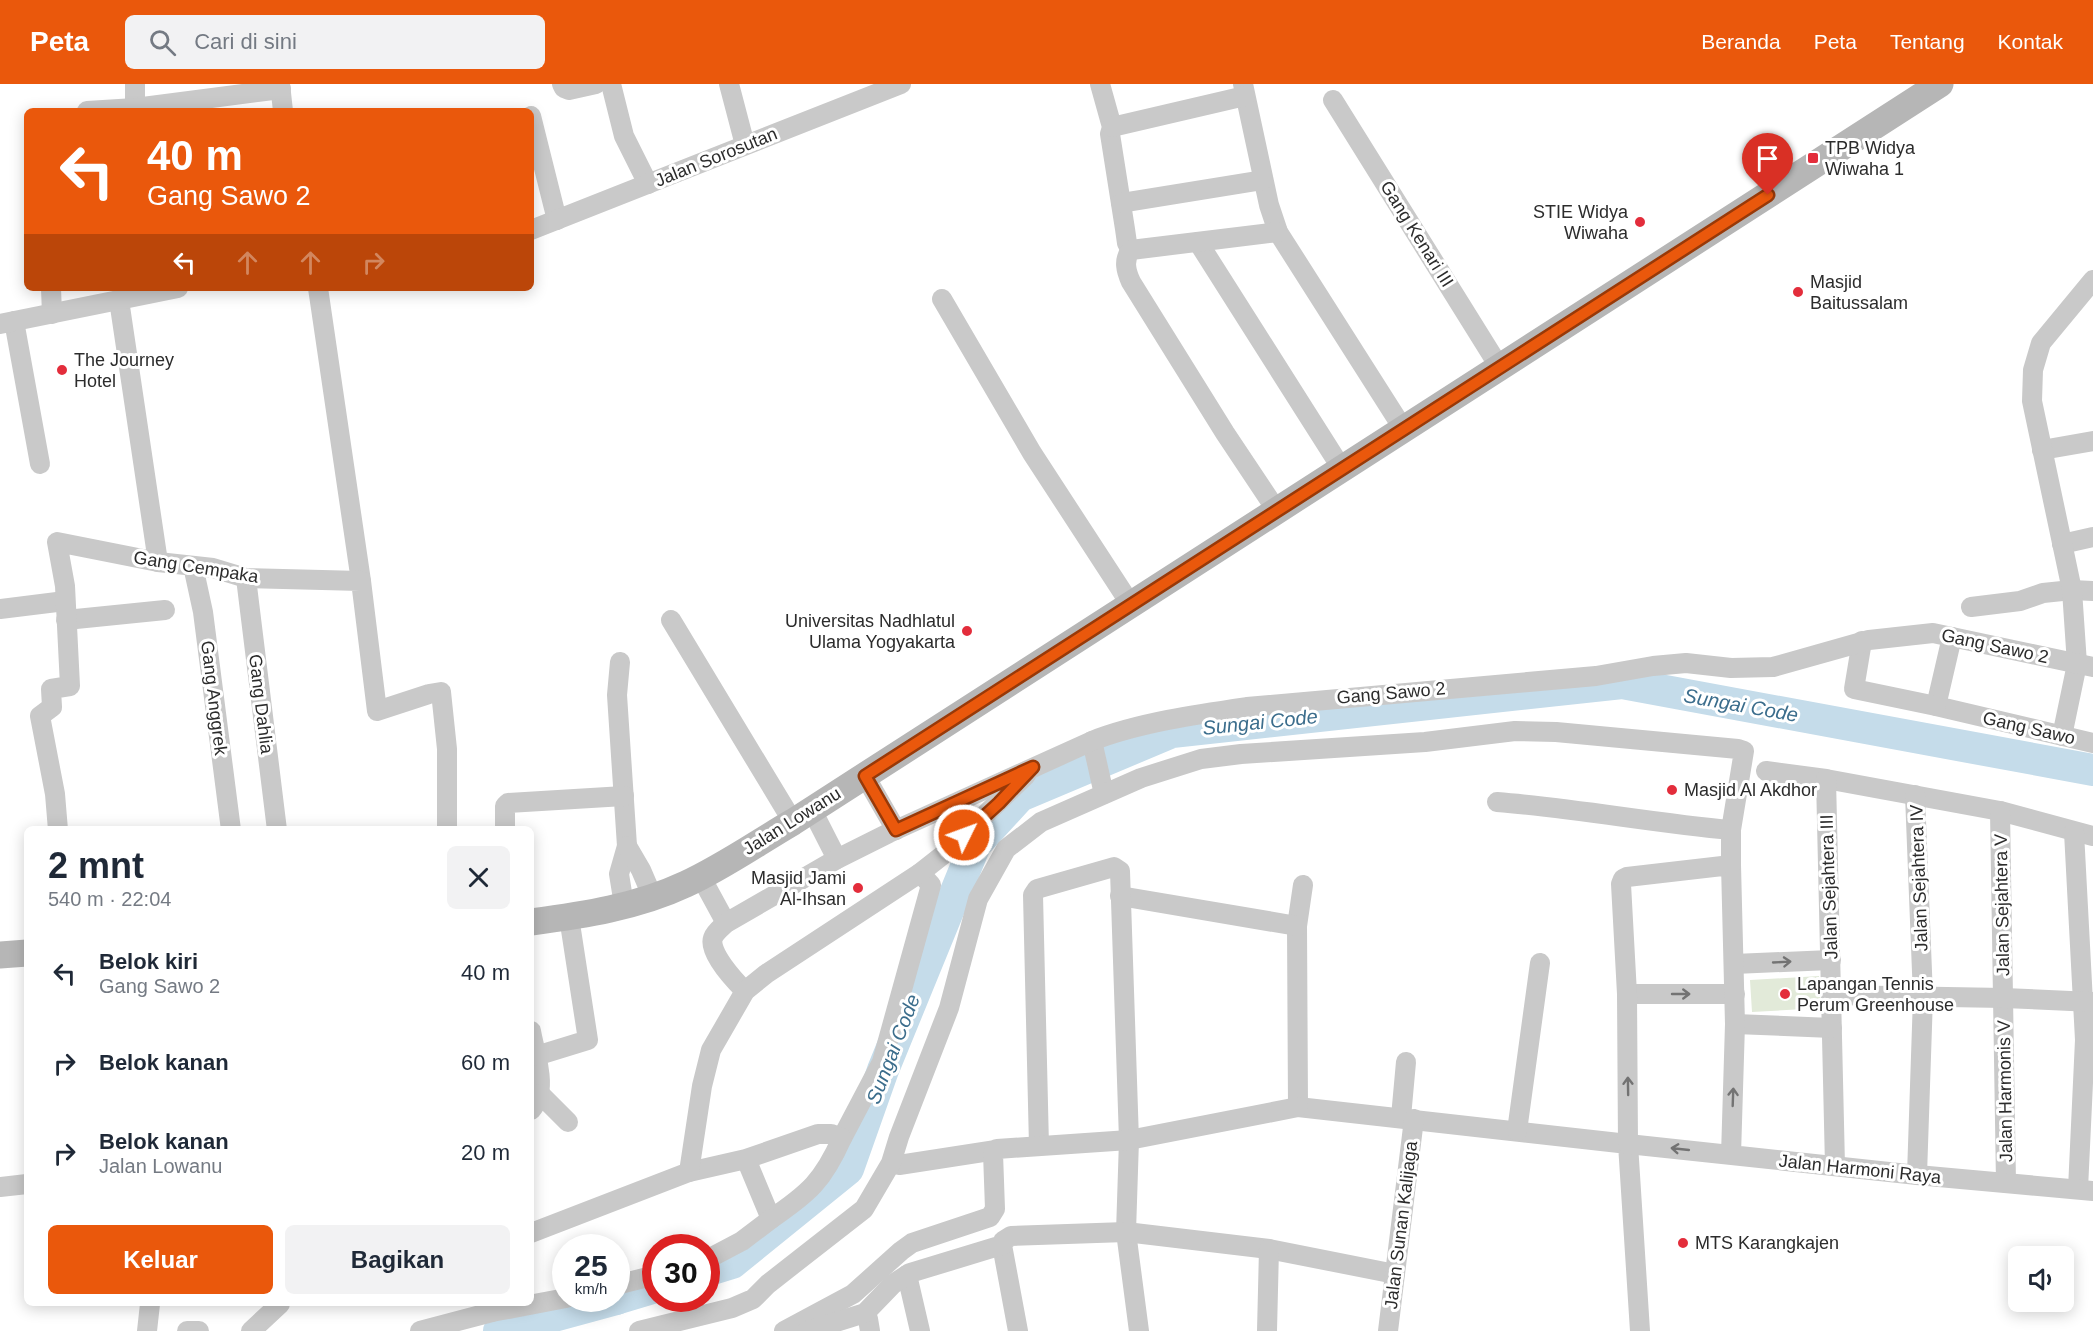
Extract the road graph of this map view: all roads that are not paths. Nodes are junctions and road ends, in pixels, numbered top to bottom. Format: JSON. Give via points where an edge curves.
{"nodes":[{"id":1,"x":135,"y":84,"type":"edge"},
{"id":2,"x":562,"y":84,"type":"edge"},
{"id":3,"x":596,"y":84,"type":"edge"},
{"id":4,"x":611,"y":84,"type":"edge"},
{"id":5,"x":729,"y":84,"type":"edge"},
{"id":6,"x":900,"y":84,"type":"edge"},
{"id":7,"x":1101,"y":84,"type":"edge"},
{"id":8,"x":1940,"y":84,"type":"edge"},
{"id":9,"x":280,"y":86,"type":"edge"},
{"id":10,"x":1244,"y":90,"type":"edge"},
{"id":11,"x":1333,"y":100,"type":"dead end"},
{"id":12,"x":135,"y":108,"type":"edge"},
{"id":13,"x":141,"y":108,"type":"edge"},
{"id":14,"x":283,"y":108,"type":"edge"},
{"id":15,"x":1112,"y":127,"type":"junction"},
{"id":16,"x":534,"y":128,"type":"edge"},
{"id":17,"x":745,"y":145,"type":"junction"},
{"id":18,"x":1263,"y":180,"type":"junction"},
{"id":19,"x":648,"y":184,"type":"junction"},
{"id":20,"x":1121,"y":203,"type":"junction"},
{"id":21,"x":557,"y":220,"type":"junction"},
{"id":22,"x":534,"y":229,"type":"edge"},
{"id":23,"x":1278,"y":232,"type":"junction"},
{"id":24,"x":1198,"y":242,"type":"junction"},
{"id":25,"x":1131,"y":250,"type":"junction"},
{"id":26,"x":2093,"y":280,"type":"edge"},
{"id":27,"x":51,"y":291,"type":"edge"},
{"id":28,"x":149,"y":291,"type":"edge"},
{"id":29,"x":318,"y":291,"type":"edge"},
{"id":30,"x":942,"y":299,"type":"dead end"},
{"id":31,"x":118,"y":300,"type":"junction"},
{"id":32,"x":52,"y":314,"type":"junction"},
{"id":33,"x":7,"y":323,"type":"edge"},
{"id":34,"x":1500,"y":368,"type":"junction"},
{"id":35,"x":1404,"y":429,"type":"junction"},
{"id":36,"x":2093,"y":441,"type":"edge"},
{"id":37,"x":2042,"y":450,"type":"junction"},
{"id":38,"x":40,"y":464,"type":"dead end"},
{"id":39,"x":1342,"y":469,"type":"junction"},
{"id":40,"x":1277,"y":511,"type":"junction"},
{"id":41,"x":2093,"y":537,"type":"edge"},
{"id":42,"x":2062,"y":544,"type":"junction"},
{"id":43,"x":158,"y":562,"type":"junction"},
{"id":44,"x":193,"y":566,"type":"junction"},
{"id":45,"x":246,"y":578,"type":"junction"},
{"id":46,"x":361,"y":581,"type":"junction"},
{"id":47,"x":2072,"y":590,"type":"junction"},
{"id":48,"x":2093,"y":591,"type":"edge"},
{"id":49,"x":1131,"y":605,"type":"junction"},
{"id":50,"x":1971,"y":607,"type":"dead end"},
{"id":51,"x":0,"y":609,"type":"edge"},
{"id":52,"x":165,"y":610,"type":"dead end"},
{"id":53,"x":66,"y":611,"type":"junction"},
{"id":54,"x":671,"y":620,"type":"dead end"},
{"id":55,"x":1952,"y":637,"type":"junction"},
{"id":56,"x":1862,"y":642,"type":"junction"},
{"id":57,"x":620,"y":662,"type":"dead end"},
{"id":58,"x":2085,"y":665,"type":"edge"},
{"id":59,"x":1936,"y":706,"type":"junction"},
{"id":60,"x":2062,"y":736,"type":"junction"},
{"id":61,"x":2093,"y":743,"type":"edge"},
{"id":62,"x":1093,"y":747,"type":"junction"},
{"id":63,"x":1033,"y":767,"type":"junction"},
{"id":64,"x":1766,"y":771,"type":"dead end"},
{"id":65,"x":865,"y":776,"type":"junction"},
{"id":66,"x":1826,"y":779,"type":"junction"},
{"id":67,"x":1103,"y":789,"type":"junction"},
{"id":68,"x":1915,"y":795,"type":"junction"},
{"id":69,"x":624,"y":796,"type":"junction"},
{"id":70,"x":1497,"y":802,"type":"dead end"},
{"id":71,"x":2000,"y":811,"type":"junction"},
{"id":72,"x":802,"y":816,"type":"junction"},
{"id":73,"x":58,"y":826,"type":"edge"},
{"id":74,"x":230,"y":826,"type":"edge"},
{"id":75,"x":277,"y":826,"type":"edge"},
{"id":76,"x":447,"y":826,"type":"edge"},
{"id":77,"x":505,"y":826,"type":"edge"},
{"id":78,"x":896,"y":830,"type":"junction"},
{"id":79,"x":1731,"y":830,"type":"junction"},
{"id":80,"x":2073,"y":832,"type":"junction"},
{"id":81,"x":2093,"y":836,"type":"edge"},
{"id":82,"x":627,"y":846,"type":"junction"},
{"id":83,"x":837,"y":859,"type":"junction"},
{"id":84,"x":1731,"y":865,"type":"junction"},
{"id":85,"x":920,"y":873,"type":"junction"},
{"id":86,"x":700,"y":877,"type":"junction"},
{"id":87,"x":1303,"y":885,"type":"dead end"},
{"id":88,"x":1119,"y":896,"type":"junction"},
{"id":89,"x":653,"y":898,"type":"junction"},
{"id":90,"x":624,"y":906,"type":"junction"},
{"id":91,"x":569,"y":917,"type":"junction"},
{"id":92,"x":534,"y":922,"type":"edge"},
{"id":93,"x":726,"y":923,"type":"junction"},
{"id":94,"x":1297,"y":926,"type":"junction"},
{"id":95,"x":24,"y":953,"type":"edge"},
{"id":96,"x":0,"y":955,"type":"edge"},
{"id":97,"x":1831,"y":960,"type":"junction"},
{"id":98,"x":1540,"y":963,"type":"dead end"},
{"id":99,"x":1734,"y":964,"type":"junction"},
{"id":100,"x":745,"y":992,"type":"junction"},
{"id":101,"x":1627,"y":994,"type":"junction"},
{"id":102,"x":1735,"y":994,"type":"junction"},
{"id":103,"x":1832,"y":995,"type":"junction"},
{"id":104,"x":1923,"y":997,"type":"junction"},
{"id":105,"x":2004,"y":998,"type":"junction"},
{"id":106,"x":2088,"y":1003,"type":"edge"},
{"id":107,"x":1735,"y":1024,"type":"junction"},
{"id":108,"x":1832,"y":1028,"type":"junction"},
{"id":109,"x":534,"y":1046,"type":"edge"},
{"id":110,"x":536,"y":1056,"type":"junction"},
{"id":111,"x":1406,"y":1062,"type":"dead end"},
{"id":112,"x":535,"y":1102,"type":"edge"},
{"id":113,"x":1298,"y":1107,"type":"junction"},
{"id":114,"x":1408,"y":1118,"type":"junction"},
{"id":115,"x":565,"y":1119,"type":"dead end"},
{"id":116,"x":1517,"y":1131,"type":"junction"},
{"id":117,"x":842,"y":1138,"type":"junction"},
{"id":118,"x":1129,"y":1140,"type":"junction"},
{"id":119,"x":1628,"y":1144,"type":"junction"},
{"id":120,"x":1039,"y":1146,"type":"junction"},
{"id":121,"x":996,"y":1150,"type":"junction"},
{"id":122,"x":1731,"y":1155,"type":"junction"},
{"id":123,"x":746,"y":1159,"type":"junction"},
{"id":124,"x":900,"y":1165,"type":"dead end"},
{"id":125,"x":1834,"y":1166,"type":"junction"},
{"id":126,"x":688,"y":1172,"type":"junction"},
{"id":127,"x":1917,"y":1175,"type":"junction"},
{"id":128,"x":2006,"y":1183,"type":"junction"},
{"id":129,"x":24,"y":1184,"type":"edge"},
{"id":130,"x":0,"y":1187,"type":"edge"},
{"id":131,"x":2086,"y":1190,"type":"edge"},
{"id":132,"x":771,"y":1219,"type":"junction"},
{"id":133,"x":534,"y":1232,"type":"edge"},
{"id":134,"x":1126,"y":1232,"type":"junction"},
{"id":135,"x":1002,"y":1245,"type":"junction"},
{"id":136,"x":1269,"y":1249,"type":"junction"},
{"id":137,"x":720,"y":1252,"type":"edge"},
{"id":138,"x":1395,"y":1274,"type":"junction"},
{"id":139,"x":907,"y":1275,"type":"junction"},
{"id":140,"x":552,"y":1300,"type":"edge"},
{"id":141,"x":534,"y":1302,"type":"edge"},
{"id":142,"x":150,"y":1306,"type":"edge"},
{"id":143,"x":278,"y":1306,"type":"edge"},
{"id":144,"x":505,"y":1306,"type":"edge"},
{"id":145,"x":490,"y":1308,"type":"edge"},
{"id":146,"x":867,"y":1322,"type":"edge"},
{"id":147,"x":147,"y":1331,"type":"edge"},
{"id":148,"x":186,"y":1331,"type":"edge"},
{"id":149,"x":199,"y":1331,"type":"edge"},
{"id":150,"x":251,"y":1331,"type":"edge"},
{"id":151,"x":420,"y":1331,"type":"edge"},
{"id":152,"x":639,"y":1331,"type":"edge"},
{"id":153,"x":784,"y":1331,"type":"edge"},
{"id":154,"x":807,"y":1331,"type":"edge"},
{"id":155,"x":920,"y":1331,"type":"edge"},
{"id":156,"x":1018,"y":1331,"type":"edge"},
{"id":157,"x":1139,"y":1331,"type":"edge"},
{"id":158,"x":1267,"y":1331,"type":"edge"},
{"id":159,"x":1388,"y":1331,"type":"edge"},
{"id":160,"x":1640,"y":1331,"type":"edge"}],
"edges":[{"from":1,"to":12,"type":"street"},
{"from":2,"to":3,"type":"street","via":[[569,90]]},
{"from":4,"to":19,"type":"street","via":[[624,135]]},
{"from":5,"to":17,"type":"street"},
{"from":6,"to":17,"type":"street","name":"Jalan Sorosutan"},
{"from":7,"to":15,"type":"street"},
{"from":8,"to":34,"type":"main road","name":"Jalan Lowanu"},
{"from":9,"to":13,"type":"street"},
{"from":9,"to":14,"type":"street"},
{"from":10,"to":15,"type":"street"},
{"from":10,"to":18,"type":"street"},
{"from":11,"to":34,"type":"street","name":"Gang Kenari III"},
{"from":15,"to":20,"type":"street"},
{"from":16,"to":21,"type":"street"},
{"from":17,"to":19,"type":"street","name":"Jalan Sorosutan"},
{"from":18,"to":20,"type":"street"},
{"from":18,"to":23,"type":"street"},
{"from":19,"to":21,"type":"street","name":"Jalan Sorosutan"},
{"from":20,"to":25,"type":"street"},
{"from":21,"to":22,"type":"street","name":"Jalan Sorosutan"},
{"from":23,"to":24,"type":"street"},
{"from":23,"to":35,"type":"street"},
{"from":24,"to":25,"type":"street"},
{"from":24,"to":39,"type":"street"},
{"from":25,"to":40,"type":"street","via":[[1126,260],[1131,282]]},
{"from":26,"to":37,"type":"street","via":[[2041,343],[2036,357],[2031,385]]},
{"from":27,"to":32,"type":"street"},
{"from":28,"to":31,"type":"street"},
{"from":29,"to":46,"type":"street"},
{"from":30,"to":49,"type":"street","via":[[1032,453]]},
{"from":31,"to":32,"type":"street"},
{"from":31,"to":43,"type":"street"},
{"from":32,"to":33,"type":"street"},
{"from":33,"to":38,"type":"street"},
{"from":34,"to":35,"type":"main road","name":"Jalan Lowanu"},
{"from":35,"to":39,"type":"main road","name":"Jalan Lowanu"},
{"from":36,"to":37,"type":"street"},
{"from":37,"to":42,"type":"street"},
{"from":39,"to":40,"type":"main road","name":"Jalan Lowanu"},
{"from":40,"to":49,"type":"main road","name":"Jalan Lowanu"},
{"from":41,"to":42,"type":"street"},
{"from":42,"to":47,"type":"street"},
{"from":43,"to":44,"type":"street","name":"Gang Cempaka"},
{"from":43,"to":53,"type":"street","name":"Gang Cempaka","via":[[57,542]]},
{"from":44,"to":45,"type":"street","name":"Gang Cempaka"},
{"from":44,"to":74,"type":"street","name":"Gang Anggrek","via":[[203,612]]},
{"from":45,"to":46,"type":"street","name":"Gang Cempaka"},
{"from":45,"to":75,"type":"street","name":"Gang Dahlia"},
{"from":46,"to":76,"type":"street","via":[[377,711],[441,692],[447,749]]},
{"from":47,"to":48,"type":"street"},
{"from":47,"to":50,"type":"street"},
{"from":47,"to":58,"type":"street"},
{"from":49,"to":65,"type":"main road","name":"Jalan Lowanu"},
{"from":51,"to":53,"type":"street"},
{"from":52,"to":53,"type":"street"},
{"from":53,"to":73,"type":"street","via":[[70,686],[51,689],[52,706],[40,716]]},
{"from":54,"to":72,"type":"street"},
{"from":55,"to":56,"type":"street","name":"Gang Sawo 2","via":[[1933,633],[1896,635]]},
{"from":55,"to":58,"type":"street","name":"Gang Sawo 2"},
{"from":55,"to":59,"type":"street"},
{"from":56,"to":59,"type":"street","name":"Gang Sawo","via":[[1854,689]]},
{"from":56,"to":62,"type":"street","name":"Gang Sawo 2","via":[[1773,667],[1686,663],[1596,676],[1237,708],[1115,733]]},
{"from":57,"to":69,"type":"street","via":[[617,695]]},
{"from":58,"to":60,"type":"street"},
{"from":59,"to":60,"type":"street","name":"Gang Sawo"},
{"from":60,"to":61,"type":"street","name":"Gang Sawo"},
{"from":62,"to":63,"type":"street","name":"Gang Sawo 2"},
{"from":62,"to":67,"type":"street"},
{"from":63,"to":78,"type":"street","name":"Gang Sawo 2"},
{"from":63,"to":85,"type":"street","via":[[948,851]]},
{"from":64,"to":66,"type":"street"},
{"from":65,"to":72,"type":"main road","name":"Jalan Lowanu"},
{"from":65,"to":78,"type":"street"},
{"from":66,"to":68,"type":"street"},
{"from":66,"to":97,"type":"street","name":"Jalan Sejahtera III"},
{"from":67,"to":79,"type":"street","via":[[1201,759],[1515,731],[1556,732],[1744,751]]},
{"from":67,"to":152,"type":"street","via":[[1041,822],[1006,849],[978,899],[949,1008],[891,1163],[864,1209],[753,1299]]},
{"from":68,"to":71,"type":"street"},
{"from":68,"to":104,"type":"street","name":"Jalan Sejahtera IV"},
{"from":69,"to":77,"type":"street","via":[[507,803]]},
{"from":69,"to":82,"type":"street"},
{"from":70,"to":79,"type":"street"},
{"from":71,"to":80,"type":"street"},
{"from":71,"to":105,"type":"street","name":"Jalan Sejahtera V"},
{"from":72,"to":83,"type":"street"},
{"from":72,"to":86,"type":"main road","name":"Jalan Lowanu"},
{"from":78,"to":83,"type":"street","name":"Gang Sawo 2"},
{"from":79,"to":84,"type":"street"},
{"from":80,"to":81,"type":"street"},
{"from":80,"to":106,"type":"street"},
{"from":82,"to":89,"type":"street"},
{"from":82,"to":90,"type":"street","via":[[619,874]]},
{"from":83,"to":93,"type":"street","name":"Gang Sawo 2"},
{"from":84,"to":99,"type":"street"},
{"from":84,"to":101,"type":"street","via":[[1623,879]]},
{"from":85,"to":100,"type":"street","via":[[766,974]]},
{"from":85,"to":117,"type":"street","via":[[931,885],[898,1008],[882,1062]]},
{"from":86,"to":89,"type":"main road","name":"Jalan Lowanu"},
{"from":86,"to":93,"type":"street"},
{"from":87,"to":94,"type":"street"},
{"from":88,"to":94,"type":"street"},
{"from":88,"to":118,"type":"street"},
{"from":88,"to":120,"type":"street","via":[[1119,870],[1111,867],[1037,889],[1033,895]]},
{"from":89,"to":90,"type":"main road","name":"Jalan Lowanu"},
{"from":90,"to":91,"type":"main road","name":"Jalan Lowanu"},
{"from":91,"to":92,"type":"main road","name":"Jalan Lowanu"},
{"from":91,"to":110,"type":"street","via":[[588,1040]]},
{"from":93,"to":100,"type":"street","via":[[714,935],[713,943],[728,973]]},
{"from":94,"to":113,"type":"street"},
{"from":95,"to":96,"type":"main road"},
{"from":99,"to":97,"type":"street","one_way":true},
{"from":97,"to":103,"type":"street","name":"Jalan Sejahtera III"},
{"from":98,"to":116,"type":"street"},
{"from":99,"to":102,"type":"street"},
{"from":100,"to":126,"type":"street","via":[[711,1050]]},
{"from":101,"to":102,"type":"street","one_way":true},
{"from":119,"to":101,"type":"street","one_way":true},
{"from":102,"to":107,"type":"street"},
{"from":103,"to":104,"type":"street"},
{"from":103,"to":108,"type":"street","name":"Jalan Sejahtera III"},
{"from":104,"to":105,"type":"street"},
{"from":104,"to":127,"type":"street","name":"Jalan Sejahtera IV"},
{"from":105,"to":106,"type":"street"},
{"from":105,"to":128,"type":"street","name":"Jalan Harmonis V"},
{"from":106,"to":131,"type":"street"},
{"from":107,"to":108,"type":"street"},
{"from":122,"to":107,"type":"street","one_way":true},
{"from":108,"to":125,"type":"street","name":"Jalan Sejahtera III"},
{"from":109,"to":110,"type":"street"},
{"from":110,"to":112,"type":"street"},
{"from":111,"to":114,"type":"street","name":"Jalan Sunan Kalijaga"},
{"from":112,"to":115,"type":"street"},
{"from":113,"to":114,"type":"street","name":"Jalan Harmoni Raya"},
{"from":113,"to":118,"type":"street","name":"Jalan Harmoni Raya"},
{"from":114,"to":116,"type":"street","name":"Jalan Harmoni Raya"},
{"from":114,"to":138,"type":"street","name":"Jalan Sunan Kalijaga"},
{"from":116,"to":119,"type":"street","name":"Jalan Harmoni Raya"},
{"from":117,"to":123,"type":"street","via":[[818,1134]]},
{"from":117,"to":132,"type":"street","via":[[830,1166],[816,1184]]},
{"from":118,"to":120,"type":"street","name":"Jalan Harmoni Raya"},
{"from":118,"to":134,"type":"street"},
{"from":122,"to":119,"type":"street","name":"Jalan Harmoni Raya","one_way":true},
{"from":119,"to":160,"type":"street"},
{"from":120,"to":121,"type":"street","name":"Jalan Harmoni Raya"},
{"from":121,"to":124,"type":"street","name":"Jalan Harmoni Raya"},
{"from":121,"to":153,"type":"street","via":[[995,1209],[990,1217],[912,1244],[853,1294]]},
{"from":122,"to":125,"type":"street","name":"Jalan Harmoni Raya"},
{"from":123,"to":126,"type":"street"},
{"from":123,"to":132,"type":"street"},
{"from":125,"to":127,"type":"street","name":"Jalan Harmoni Raya"},
{"from":126,"to":133,"type":"street"},
{"from":127,"to":128,"type":"street","name":"Jalan Harmoni Raya"},
{"from":128,"to":131,"type":"street","name":"Jalan Harmoni Raya"},
{"from":129,"to":130,"type":"street"},
{"from":132,"to":137,"type":"street"},
{"from":134,"to":135,"type":"street","via":[[1011,1236]]},
{"from":134,"to":136,"type":"street"},
{"from":134,"to":157,"type":"street"},
{"from":135,"to":139,"type":"street"},
{"from":135,"to":156,"type":"street"},
{"from":136,"to":138,"type":"street"},
{"from":136,"to":158,"type":"street"},
{"from":138,"to":159,"type":"street","name":"Jalan Sunan Kalijaga"},
{"from":139,"to":146,"type":"street","via":[[893,1284]]},
{"from":139,"to":155,"type":"street"},
{"from":140,"to":141,"type":"street"},
{"from":142,"to":147,"type":"street"},
{"from":143,"to":150,"type":"street"},
{"from":144,"to":145,"type":"street"},
{"from":145,"to":151,"type":"street"},
{"from":146,"to":154,"type":"street"},
{"from":148,"to":149,"type":"street"}]}
